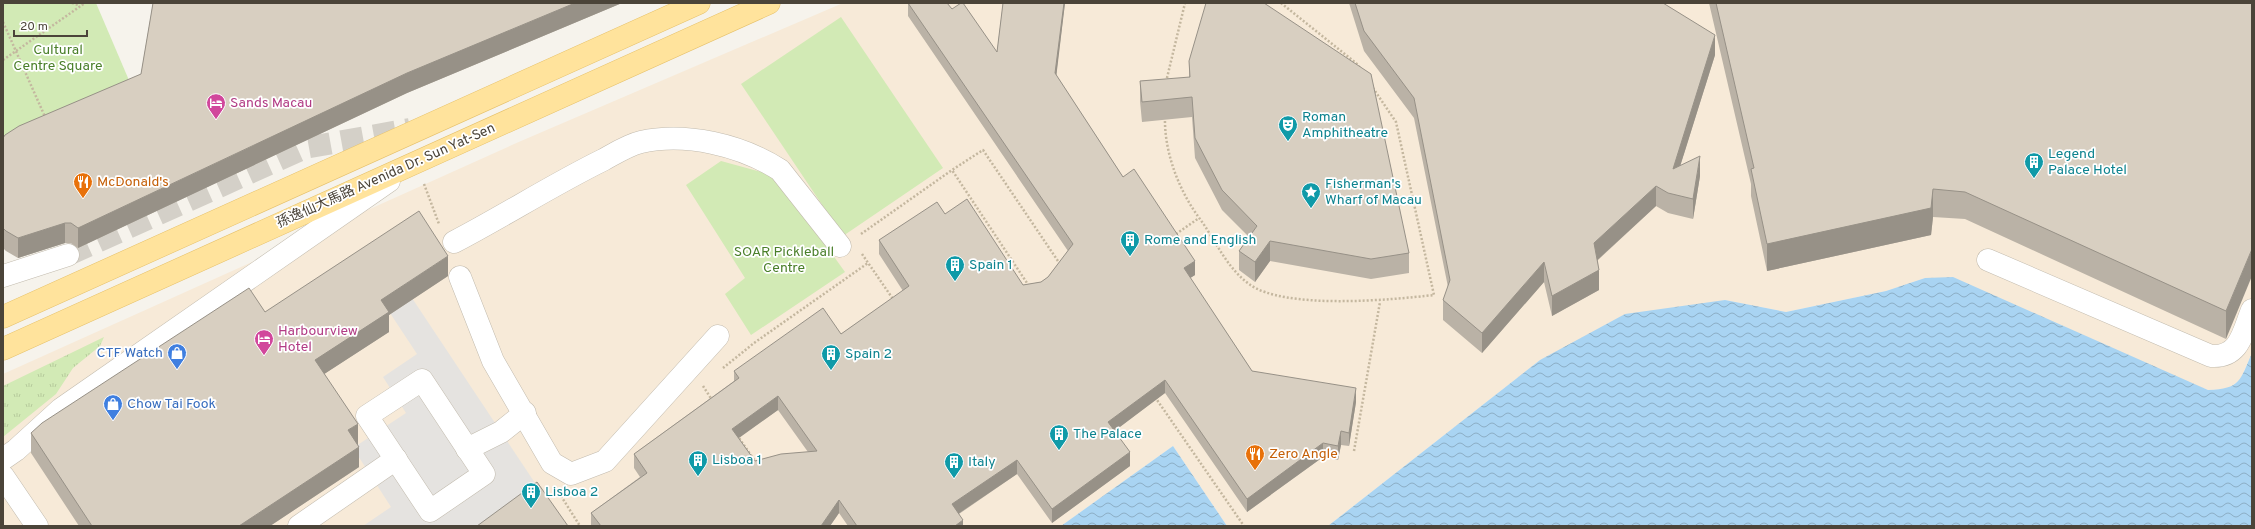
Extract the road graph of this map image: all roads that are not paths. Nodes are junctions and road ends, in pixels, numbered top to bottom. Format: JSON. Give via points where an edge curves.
{"nodes":[{"id":1,"x":699,"y":3,"type":"edge"},
{"id":2,"x":769,"y":3,"type":"edge"},
{"id":3,"x":415,"y":163,"type":"junction"},
{"id":4,"x":447,"y":234,"type":"road end"},
{"id":5,"x":846,"y":243,"type":"road end"},
{"id":6,"x":68,"y":255,"type":"tunnel mouth"},
{"id":7,"x":1988,"y":260,"type":"dead end"},
{"id":8,"x":3,"y":276,"type":"edge"},
{"id":9,"x":460,"y":277,"type":"dead end"},
{"id":10,"x":2252,"y":310,"type":"edge"},
{"id":11,"x":3,"y":317,"type":"edge"},
{"id":12,"x":718,"y":336,"type":"dead end"},
{"id":13,"x":3,"y":349,"type":"edge"},
{"id":14,"x":524,"y":413,"type":"junction"},
{"id":15,"x":467,"y":449,"type":"junction"},
{"id":16,"x":3,"y":459,"type":"edge"},
{"id":17,"x":396,"y":460,"type":"junction"},
{"id":18,"x":3,"y":476,"type":"edge"},
{"id":19,"x":38,"y":526,"type":"edge"},
{"id":20,"x":300,"y":526,"type":"edge"}],
"edges":[{"from":1,"to":11,"type":"main road","name":"孫逸仙大馬路 Avenida Dr. Sun Yat-Sen"},
{"from":2,"to":3,"type":"main road","name":"孫逸仙大馬路 Avenida Dr. Sun Yat-Sen"},
{"from":3,"to":13,"type":"main road","name":"孫逸仙大馬路 Avenida Dr. Sun Yat-Sen"},
{"from":3,"to":16,"type":"lane","via":[[61,409]]},
{"from":4,"to":5,"type":"lane","via":[[492,222],[573,175],[640,142],[687,138],[744,152],[768,162],[780,170]]},
{"from":6,"to":8,"type":"lane"},
{"from":7,"to":10,"type":"lane","via":[[2211,356],[2232,352]]},
{"from":9,"to":14,"type":"lane","via":[[493,361]]},
{"from":12,"to":14,"type":"lane","via":[[605,461],[571,474],[552,463]]},
{"from":14,"to":15,"type":"lane","via":[[501,432]]},
{"from":15,"to":17,"type":"lane","via":[[484,474],[430,510]]},
{"from":15,"to":17,"type":"lane","via":[[422,380],[367,416]]},
{"from":17,"to":20,"type":"lane"},
{"from":18,"to":19,"type":"lane"}]}
